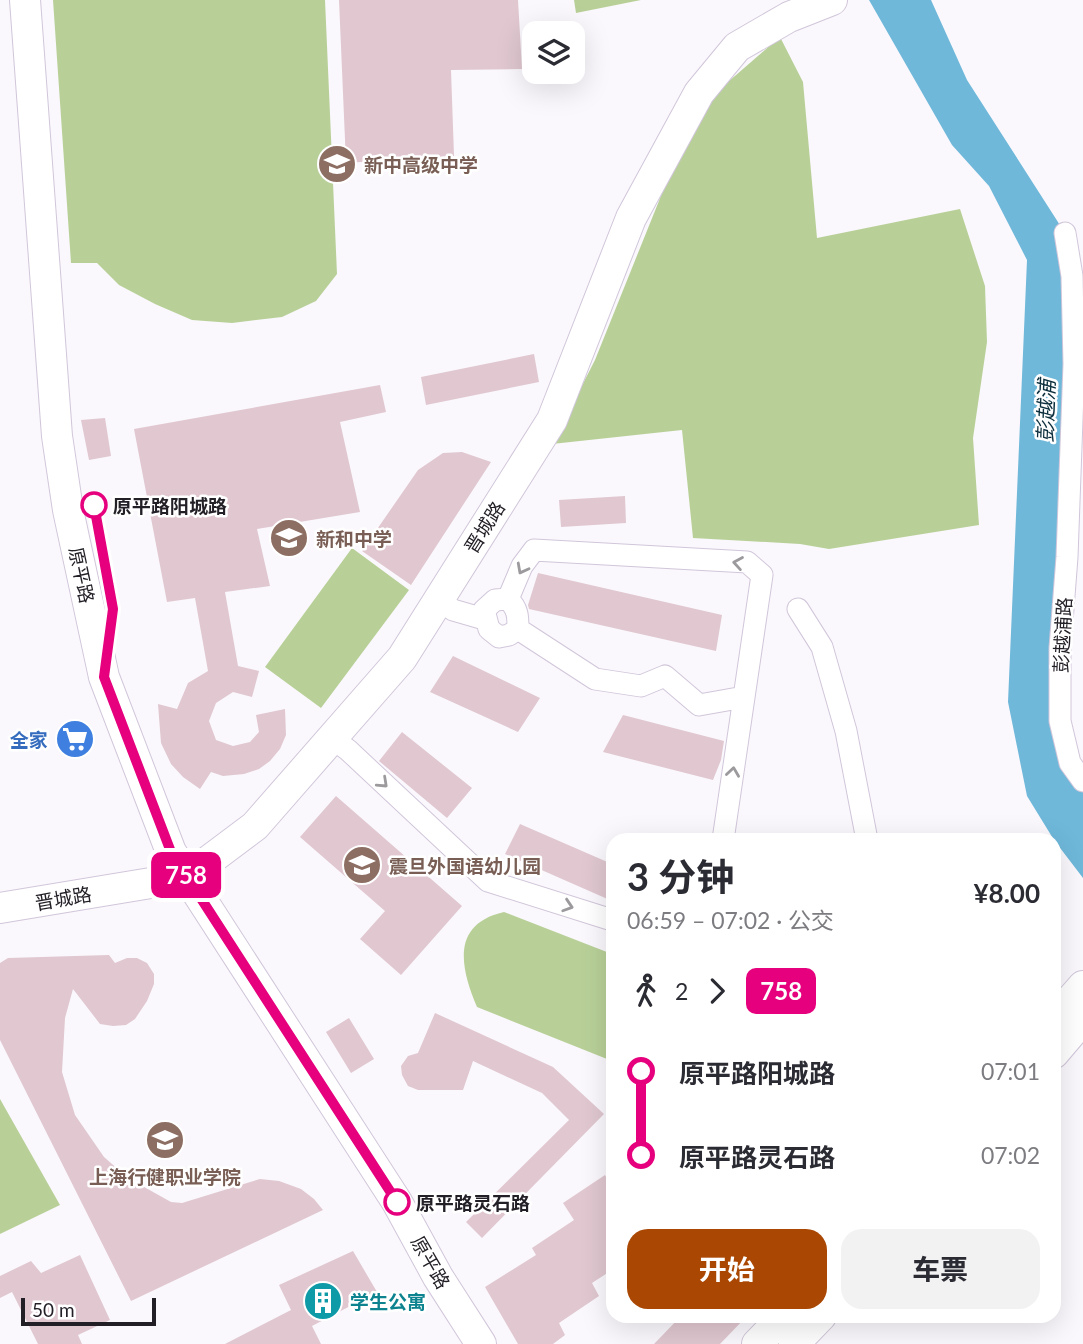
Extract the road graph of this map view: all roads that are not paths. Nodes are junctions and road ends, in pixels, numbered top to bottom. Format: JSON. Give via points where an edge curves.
{"nodes":[{"id":1,"x":25,"y":0,"type":"edge"},
{"id":2,"x":832,"y":0,"type":"edge"},
{"id":3,"x":1065,"y":233,"type":"dead end"},
{"id":4,"x":508,"y":599,"type":"junction"},
{"id":5,"x":439,"y":600,"type":"junction"},
{"id":6,"x":798,"y":609,"type":"dead end"},
{"id":7,"x":484,"y":619,"type":"junction"},
{"id":8,"x":518,"y":629,"type":"junction"},
{"id":9,"x":744,"y":697,"type":"junction"},
{"id":10,"x":332,"y":738,"type":"junction"},
{"id":11,"x":1083,"y":781,"type":"edge"},
{"id":12,"x":724,"y":833,"type":"edge"},
{"id":13,"x":866,"y":833,"type":"edge"},
{"id":14,"x":187,"y":877,"type":"junction"},
{"id":15,"x":0,"y":908,"type":"edge"},
{"id":16,"x":606,"y":918,"type":"edge"},
{"id":17,"x":1083,"y":986,"type":"edge"},
{"id":18,"x":1061,"y":1011,"type":"edge"},
{"id":19,"x":1083,"y":1019,"type":"edge"},
{"id":20,"x":1061,"y":1045,"type":"edge"},
{"id":21,"x":777,"y":1323,"type":"edge"},
{"id":22,"x":814,"y":1323,"type":"edge"},
{"id":23,"x":481,"y":1344,"type":"edge"},
{"id":24,"x":757,"y":1344,"type":"edge"},
{"id":25,"x":794,"y":1344,"type":"edge"}],
"edges":[{"from":1,"to":14,"type":"street","name":"原平路","via":[[57,436],[68,510],[104,677],[171,852]]},
{"from":2,"to":5,"type":"street","name":"晋城路","via":[[789,17],[737,47],[699,93],[631,218],[552,420]]},
{"from":3,"to":11,"type":"street","name":"彭越浦路","via":[[1072,276],[1074,364],[1060,721],[1070,763]]},
{"from":4,"to":7,"type":"street","via":[[495,600],[484,610]]},
{"from":4,"to":8,"type":"street","via":[[519,615]]},
{"from":9,"to":4,"type":"street","one_way":true,"via":[[762,575],[747,562],[534,550]]},
{"from":5,"to":7,"type":"street","via":[[453,610]]},
{"from":5,"to":10,"type":"street","name":"晋城路","via":[[402,658]]},
{"from":6,"to":13,"type":"street","via":[[822,646],[846,731]]},
{"from":7,"to":8,"type":"street","via":[[499,637]]},
{"from":8,"to":9,"type":"street","via":[[595,679],[642,686],[664,676],[699,705]]},
{"from":12,"to":9,"type":"street","one_way":true},
{"from":10,"to":14,"type":"street","name":"晋城路","via":[[255,826]]},
{"from":10,"to":16,"type":"street","one_way":true,"via":[[448,832],[488,881]]},
{"from":14,"to":15,"type":"street","name":"晋城路"},
{"from":14,"to":23,"type":"street","name":"原平路","via":[[397,1202]]},
{"from":17,"to":18,"type":"street"},
{"from":19,"to":20,"type":"street"},
{"from":21,"to":24,"type":"street"},
{"from":22,"to":25,"type":"street"}]}
